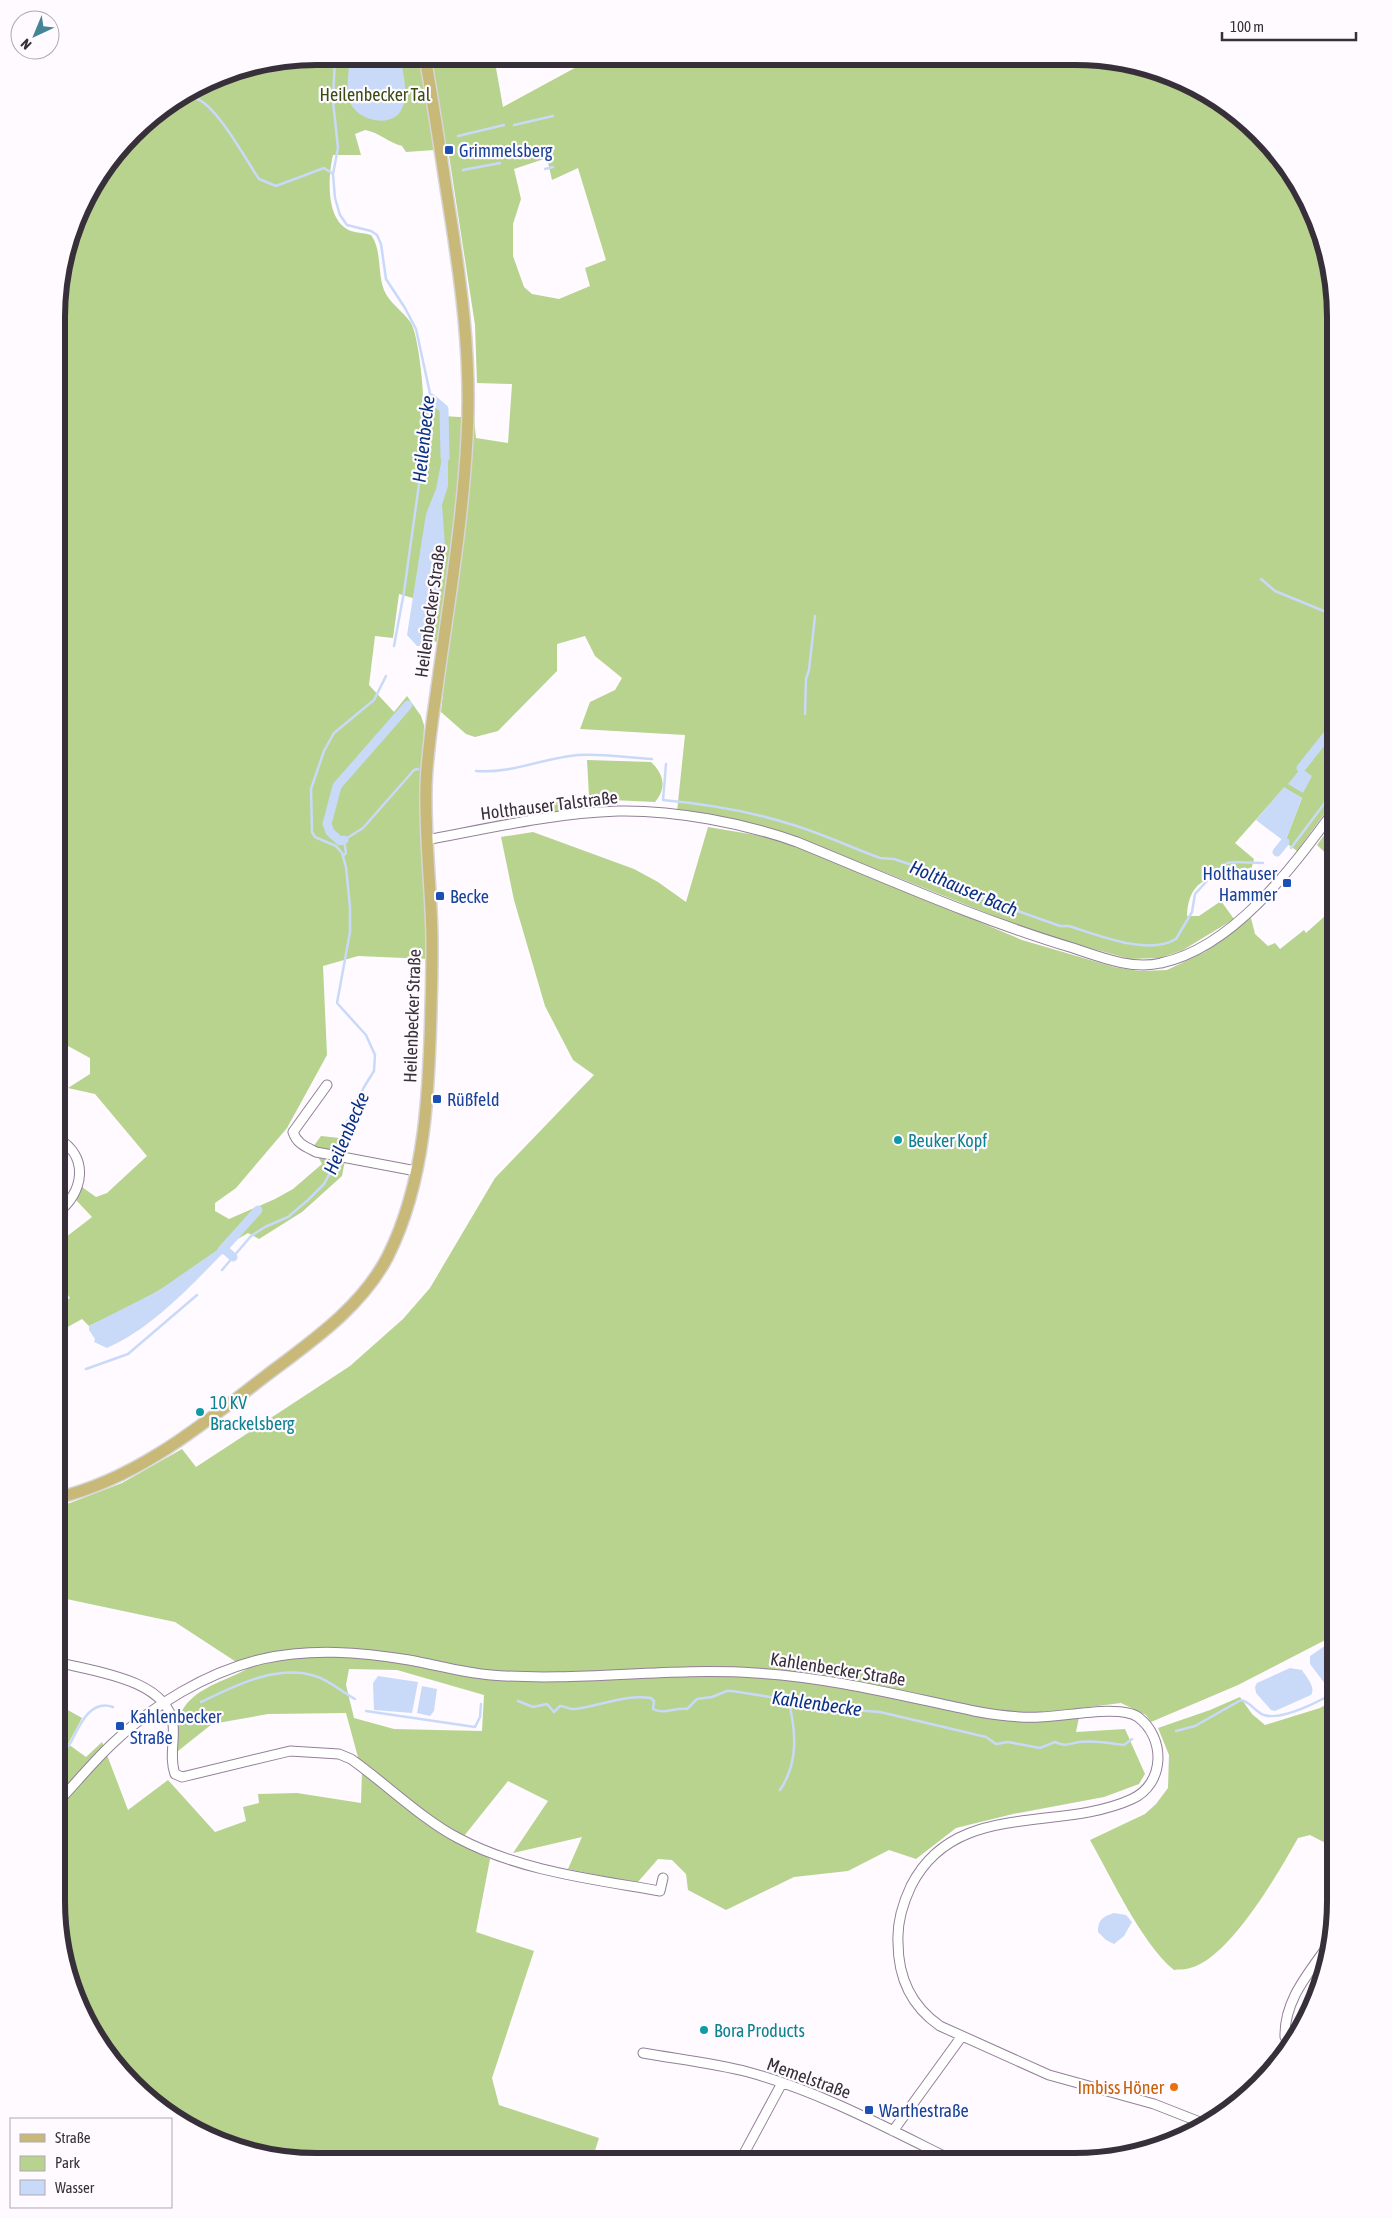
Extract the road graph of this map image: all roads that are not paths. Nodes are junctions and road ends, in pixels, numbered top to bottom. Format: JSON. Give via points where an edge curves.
{"nodes":[{"id":1,"x":425,"y":65,"type":"edge"},
{"id":2,"x":1327,"y":820,"type":"edge"},
{"id":3,"x":427,"y":840,"type":"junction"},
{"id":4,"x":327,"y":1085,"type":"dead end"},
{"id":5,"x":65,"y":1143,"type":"edge"},
{"id":6,"x":416,"y":1172,"type":"junction"},
{"id":7,"x":65,"y":1204,"type":"edge"},
{"id":8,"x":65,"y":1496,"type":"edge"},
{"id":9,"x":65,"y":1664,"type":"edge"},
{"id":10,"x":165,"y":1703,"type":"junction"},
{"id":11,"x":65,"y":1794,"type":"edge"},
{"id":12,"x":663,"y":1878,"type":"dead end"},
{"id":13,"x":1321,"y":1955,"type":"edge"},
{"id":14,"x":962,"y":2036,"type":"junction"},
{"id":15,"x":1284,"y":2037,"type":"dead end"},
{"id":16,"x":643,"y":2053,"type":"dead end"},
{"id":17,"x":782,"y":2083,"type":"junction"},
{"id":18,"x":1197,"y":2121,"type":"edge"},
{"id":19,"x":893,"y":2131,"type":"junction"},
{"id":20,"x":744,"y":2153,"type":"edge"},
{"id":21,"x":938,"y":2153,"type":"edge"}],
"edges":[{"from":1,"to":3,"type":"main road","name":"Heilenbecker Straße","via":[[462,286],[469,387],[464,484],[427,766]]},
{"from":2,"to":3,"type":"street","name":"Holthauser Talstraße","via":[[1287,872],[1245,915],[1194,951],[1150,965],[1121,962],[1052,942],[780,836],[722,822],[663,814],[608,812],[544,819]]},
{"from":3,"to":6,"type":"main road","name":"Heilenbecker Straße","via":[[432,948],[430,1047],[425,1116]]},
{"from":4,"to":6,"type":"street","via":[[293,1132],[302,1145],[316,1152]]},
{"from":5,"to":7,"type":"street","via":[[76,1154],[80,1169],[79,1182]]},
{"from":6,"to":8,"type":"main road","name":"Heilenbecker Straße","via":[[402,1222],[388,1256],[370,1285],[347,1311],[276,1369],[169,1447],[119,1477]]},
{"from":9,"to":10,"type":"street","via":[[146,1688]]},
{"from":10,"to":11,"type":"street","name":"Kahlenbecker Straße","via":[[116,1740]]},
{"from":10,"to":12,"type":"street","via":[[173,1723],[172,1767],[175,1774],[182,1777],[290,1751],[339,1754],[351,1759],[458,1838],[502,1857],[567,1875],[660,1891]]},
{"from":10,"to":14,"type":"street","name":"Kahlenbecker Straße","via":[[241,1665],[301,1652],[338,1651],[410,1660],[486,1675],[564,1677],[685,1671],[752,1672],[803,1677],[982,1712],[1036,1718],[1111,1711],[1139,1718],[1153,1737],[1158,1760],[1156,1776],[1149,1789],[1132,1799],[1089,1811],[980,1828],[954,1840],[933,1855],[914,1880],[899,1927],[902,1977],[916,2005],[928,2018]]},
{"from":13,"to":15,"type":"street","via":[[1291,2000],[1284,2020]]},
{"from":14,"to":18,"type":"street","via":[[1049,2075],[1154,2104]]},
{"from":14,"to":19,"type":"street"},
{"from":16,"to":17,"type":"street","name":"Memelstraße","via":[[746,2072]]},
{"from":17,"to":19,"type":"street","name":"Memelstraße"},
{"from":17,"to":20,"type":"street"},
{"from":19,"to":21,"type":"street","name":"Memelstraße"}]}
